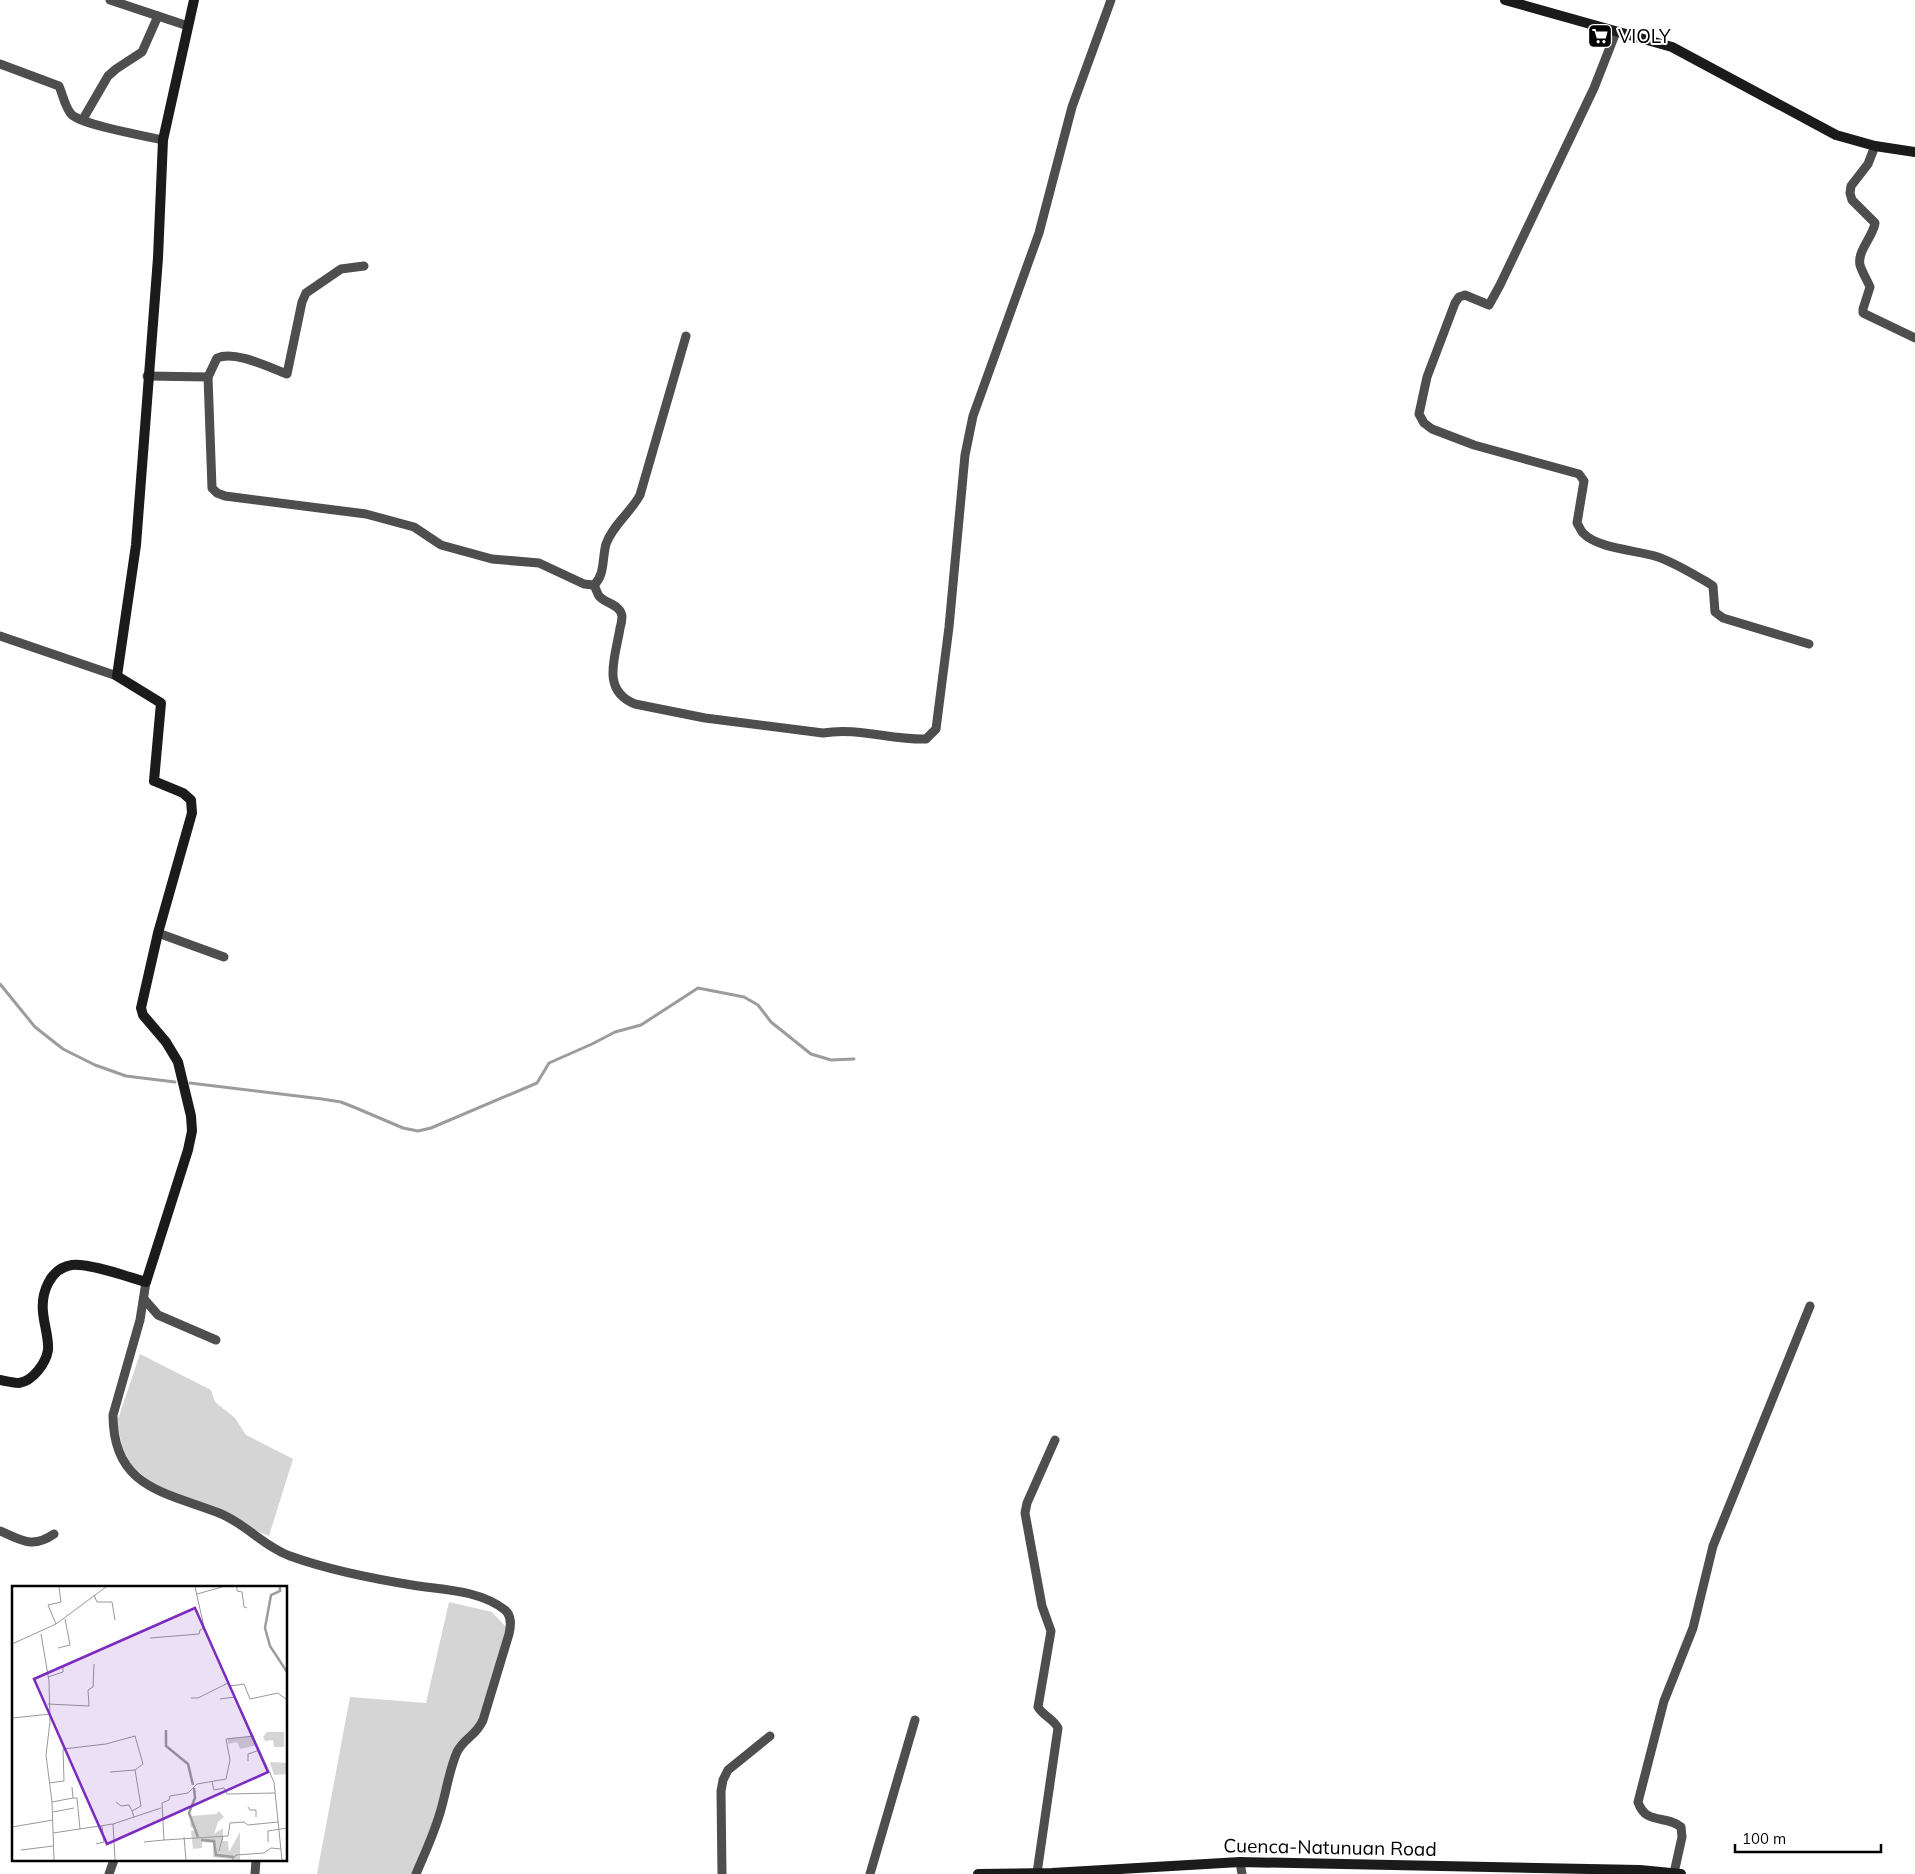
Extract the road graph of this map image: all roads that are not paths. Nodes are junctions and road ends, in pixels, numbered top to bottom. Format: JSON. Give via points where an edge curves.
{"nodes":[{"id":1,"x":110,"y":0,"type":"edge"},
{"id":2,"x":194,"y":0,"type":"edge"},
{"id":3,"x":1111,"y":0,"type":"edge"},
{"id":4,"x":1506,"y":0,"type":"edge"},
{"id":5,"x":158,"y":16,"type":"junction"},
{"id":6,"x":188,"y":26,"type":"junction"},
{"id":7,"x":1616,"y":32,"type":"junction"},
{"id":8,"x":0,"y":64,"type":"edge"},
{"id":9,"x":82,"y":120,"type":"junction"},
{"id":10,"x":162,"y":140,"type":"junction"},
{"id":11,"x":1875,"y":146,"type":"junction"},
{"id":12,"x":1915,"y":152,"type":"edge"},
{"id":13,"x":364,"y":266,"type":"dead end"},
{"id":14,"x":686,"y":336,"type":"dead end"},
{"id":15,"x":1915,"y":338,"type":"edge"},
{"id":16,"x":147,"y":376,"type":"junction"},
{"id":17,"x":208,"y":377,"type":"junction"},
{"id":18,"x":594,"y":585,"type":"junction"},
{"id":19,"x":0,"y":636,"type":"edge"},
{"id":20,"x":1809,"y":644,"type":"dead end"},
{"id":21,"x":117,"y":676,"type":"junction"},
{"id":22,"x":158,"y":933,"type":"junction"},
{"id":23,"x":224,"y":957,"type":"dead end"},
{"id":24,"x":146,"y":1282,"type":"junction"},
{"id":25,"x":144,"y":1299,"type":"junction"},
{"id":26,"x":1810,"y":1306,"type":"dead end"},
{"id":27,"x":216,"y":1340,"type":"dead end"},
{"id":28,"x":0,"y":1380,"type":"edge"},
{"id":29,"x":1055,"y":1440,"type":"dead end"},
{"id":30,"x":0,"y":1531,"type":"edge"},
{"id":31,"x":54,"y":1534,"type":"dead end"},
{"id":32,"x":915,"y":1720,"type":"dead end"},
{"id":33,"x":770,"y":1736,"type":"dead end"},
{"id":34,"x":113,"y":1862,"type":"edge"},
{"id":35,"x":1240,"y":1862,"type":"junction"},
{"id":36,"x":1036,"y":1873,"type":"edge"},
{"id":37,"x":1677,"y":1873,"type":"edge"},
{"id":38,"x":108,"y":1874,"type":"edge"},
{"id":39,"x":416,"y":1874,"type":"edge"},
{"id":40,"x":722,"y":1874,"type":"edge"},
{"id":41,"x":870,"y":1874,"type":"edge"},
{"id":42,"x":978,"y":1874,"type":"edge"},
{"id":43,"x":1001,"y":1874,"type":"edge"},
{"id":44,"x":1242,"y":1874,"type":"edge"}],
"edges":[{"from":1,"to":5,"type":"street"},
{"from":2,"to":6,"type":"street"},
{"from":3,"to":18,"type":"street","via":[[1072,107],[1039,233],[973,416],[965,455],[936,729],[926,739],[840,730],[823,733],[705,718],[625,700],[613,678],[612,667],[622,616],[619,608],[600,597]]},
{"from":4,"to":7,"type":"street"},
{"from":5,"to":6,"type":"street"},
{"from":5,"to":9,"type":"street","via":[[142,52],[108,76]]},
{"from":6,"to":10,"type":"street"},
{"from":7,"to":11,"type":"street","via":[[1672,47],[1836,135]]},
{"from":7,"to":20,"type":"street","via":[[1594,88],[1489,305],[1465,295],[1456,303],[1426,377],[1419,414],[1432,430],[1579,474],[1584,481],[1577,523],[1584,534],[1610,546],[1660,558],[1707,582],[1713,586],[1715,612],[1723,618]]},
{"from":8,"to":9,"type":"street","via":[[59,86],[70,112]]},
{"from":9,"to":10,"type":"street"},
{"from":10,"to":16,"type":"street","via":[[158,258]]},
{"from":11,"to":12,"type":"street"},
{"from":11,"to":15,"type":"street","via":[[1850,193],[1852,200],[1874,223],[1874,230],[1861,254],[1860,263],[1870,287],[1862,309],[1863,313]]},
{"from":13,"to":17,"type":"street","via":[[341,269],[306,293],[287,374],[229,355],[217,358]]},
{"from":14,"to":18,"type":"street","via":[[640,495],[611,534],[606,544],[601,579]]},
{"from":16,"to":17,"type":"street"},
{"from":16,"to":21,"type":"street","via":[[136,544]]},
{"from":17,"to":18,"type":"street","via":[[212,488],[217,493],[366,514],[414,527],[441,545],[492,559],[539,563],[584,584]]},
{"from":19,"to":21,"type":"street"},
{"from":21,"to":22,"type":"street","via":[[161,703],[154,781],[183,793],[191,800],[192,813]]},
{"from":22,"to":23,"type":"street"},
{"from":22,"to":24,"type":"street","via":[[141,1008],[178,1062],[192,1131]]},
{"from":24,"to":25,"type":"street"},
{"from":24,"to":28,"type":"street","via":[[85,1266],[72,1265],[61,1269],[46,1287],[42,1310],[48,1350],[43,1363],[32,1377],[20,1383]]},
{"from":25,"to":27,"type":"street","via":[[158,1315]]},
{"from":25,"to":39,"type":"street","via":[[113,1416],[113,1432],[122,1457],[135,1476],[156,1490],[232,1519],[290,1556],[418,1586],[453,1589],[492,1602],[506,1611],[511,1620],[480,1729],[458,1751],[439,1816]]},
{"from":26,"to":37,"type":"street","via":[[1713,1546],[1693,1628],[1664,1701],[1638,1802],[1647,1815],[1681,1827]]},
{"from":29,"to":36,"type":"street","via":[[1025,1513],[1042,1606],[1051,1631],[1038,1706],[1058,1728]]},
{"from":30,"to":31,"type":"street","via":[[22,1540],[38,1542]]},
{"from":32,"to":41,"type":"street"},
{"from":33,"to":40,"type":"street","via":[[728,1770],[724,1780],[721,1791]]},
{"from":34,"to":38,"type":"street"},
{"from":35,"to":36,"type":"street","name":"Cuenca-Natunuan Road"},
{"from":35,"to":37,"type":"street","name":"Cuenca-Natunuan Road"},
{"from":35,"to":44,"type":"street"},
{"from":36,"to":43,"type":"street","name":"Cuenca-Natunuan Road"},
{"from":42,"to":43,"type":"street","name":"Cuenca-Natunuan Road"}]}
